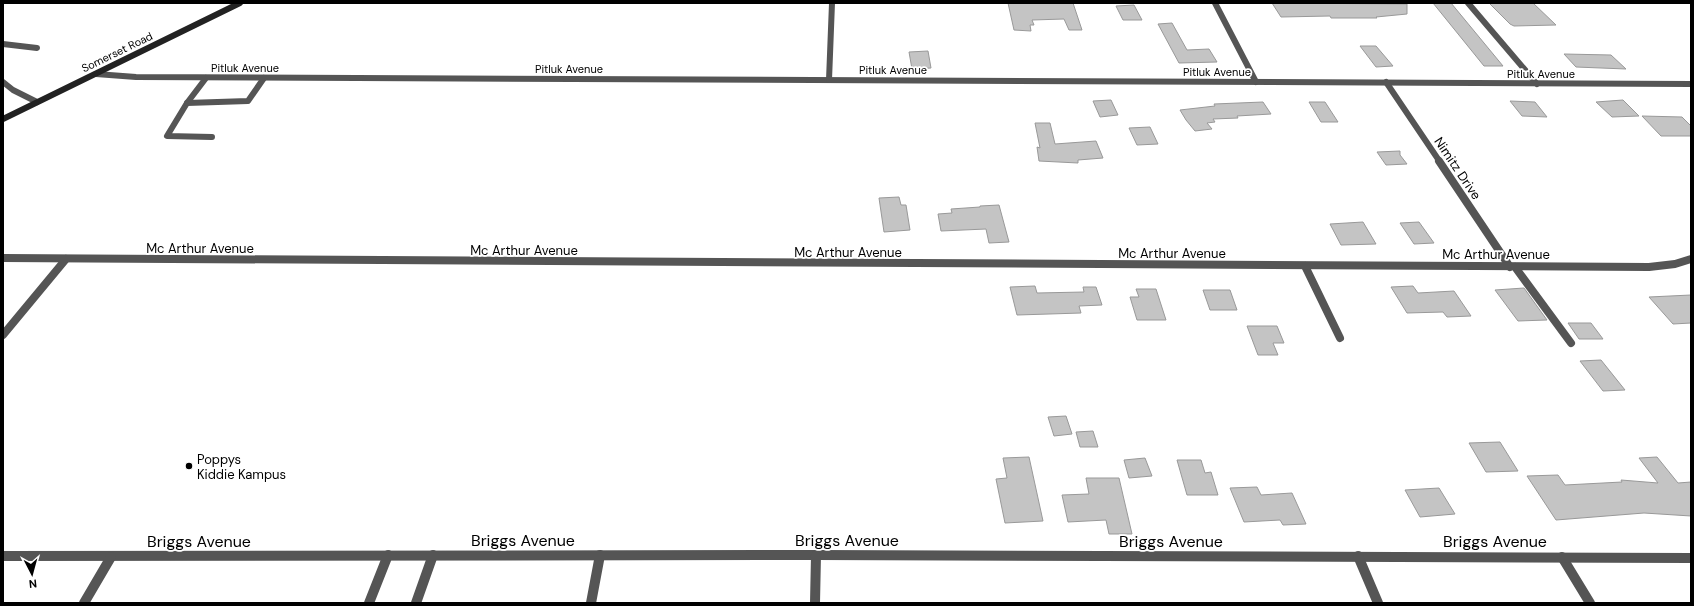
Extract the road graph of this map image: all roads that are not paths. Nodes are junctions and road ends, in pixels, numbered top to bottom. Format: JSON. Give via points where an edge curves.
{"nodes":[{"id":1,"x":240,"y":3,"type":"edge"},
{"id":2,"x":832,"y":3,"type":"edge"},
{"id":3,"x":1216,"y":3,"type":"edge"},
{"id":4,"x":1468,"y":3,"type":"edge"},
{"id":5,"x":3,"y":44,"type":"edge"},
{"id":6,"x":37,"y":48,"type":"dead end"},
{"id":7,"x":96,"y":74,"type":"junction"},
{"id":8,"x":206,"y":78,"type":"junction"},
{"id":9,"x":264,"y":78,"type":"junction"},
{"id":10,"x":829,"y":80,"type":"junction"},
{"id":11,"x":3,"y":82,"type":"edge"},
{"id":12,"x":1256,"y":82,"type":"junction"},
{"id":13,"x":1386,"y":82,"type":"junction"},
{"id":14,"x":1536,"y":84,"type":"junction"},
{"id":15,"x":1691,"y":84,"type":"edge"},
{"id":16,"x":37,"y":102,"type":"junction"},
{"id":17,"x":187,"y":103,"type":"junction"},
{"id":18,"x":3,"y":118,"type":"edge"},
{"id":19,"x":212,"y":137,"type":"dead end"},
{"id":20,"x":3,"y":258,"type":"edge"},
{"id":21,"x":66,"y":259,"type":"junction"},
{"id":22,"x":1691,"y":259,"type":"edge"},
{"id":23,"x":1305,"y":266,"type":"junction"},
{"id":24,"x":1512,"y":267,"type":"junction"},
{"id":25,"x":3,"y":335,"type":"edge"},
{"id":26,"x":1340,"y":338,"type":"dead end"},
{"id":27,"x":1571,"y":343,"type":"dead end"},
{"id":28,"x":388,"y":555,"type":"junction"},
{"id":29,"x":433,"y":555,"type":"junction"},
{"id":30,"x":600,"y":555,"type":"junction"},
{"id":31,"x":816,"y":555,"type":"junction"},
{"id":32,"x":3,"y":556,"type":"edge"},
{"id":33,"x":1358,"y":556,"type":"junction"},
{"id":34,"x":111,"y":557,"type":"junction"},
{"id":35,"x":1562,"y":557,"type":"junction"},
{"id":36,"x":1691,"y":558,"type":"edge"},
{"id":37,"x":84,"y":603,"type":"edge"},
{"id":38,"x":369,"y":603,"type":"edge"},
{"id":39,"x":416,"y":603,"type":"edge"},
{"id":40,"x":592,"y":603,"type":"edge"},
{"id":41,"x":815,"y":603,"type":"edge"},
{"id":42,"x":1378,"y":603,"type":"edge"},
{"id":43,"x":1590,"y":603,"type":"edge"}],
"edges":[{"from":1,"to":7,"type":"main road","name":"Somerset Road"},
{"from":2,"to":10,"type":"street"},
{"from":3,"to":12,"type":"street"},
{"from":4,"to":14,"type":"street"},
{"from":5,"to":6,"type":"street"},
{"from":7,"to":8,"type":"street","name":"Pitluk Avenue"},
{"from":7,"to":16,"type":"main road","name":"Somerset Road"},
{"from":8,"to":9,"type":"street","name":"Pitluk Avenue"},
{"from":8,"to":17,"type":"street"},
{"from":9,"to":10,"type":"street","name":"Pitluk Avenue"},
{"from":9,"to":17,"type":"street","via":[[248,102]]},
{"from":10,"to":12,"type":"street","name":"Pitluk Avenue"},
{"from":11,"to":16,"type":"street"},
{"from":12,"to":13,"type":"street","name":"Pitluk Avenue"},
{"from":13,"to":14,"type":"street","name":"Pitluk Avenue"},
{"from":13,"to":24,"type":"street","name":"Nimitz Drive"},
{"from":14,"to":15,"type":"street","name":"Pitluk Avenue"},
{"from":16,"to":18,"type":"main road","name":"Somerset Road"},
{"from":17,"to":19,"type":"street","via":[[167,136]]},
{"from":20,"to":21,"type":"street","name":"Mc Arthur Avenue"},
{"from":21,"to":23,"type":"street","name":"Mc Arthur Avenue"},
{"from":21,"to":25,"type":"street"},
{"from":22,"to":24,"type":"street","name":"Mc Arthur Avenue","via":[[1649,267]]},
{"from":23,"to":24,"type":"street","name":"Mc Arthur Avenue"},
{"from":23,"to":26,"type":"street"},
{"from":24,"to":27,"type":"street","name":"Nimitz Drive"},
{"from":28,"to":29,"type":"street","name":"Briggs Avenue"},
{"from":28,"to":34,"type":"street","name":"Briggs Avenue"},
{"from":28,"to":38,"type":"street"},
{"from":29,"to":30,"type":"street","name":"Briggs Avenue"},
{"from":29,"to":39,"type":"street"},
{"from":30,"to":31,"type":"street","name":"Briggs Avenue"},
{"from":30,"to":40,"type":"street"},
{"from":31,"to":33,"type":"street","name":"Briggs Avenue"},
{"from":31,"to":41,"type":"street"},
{"from":32,"to":34,"type":"street","name":"Briggs Avenue"},
{"from":33,"to":35,"type":"street","name":"Briggs Avenue"},
{"from":33,"to":42,"type":"street"},
{"from":34,"to":37,"type":"street"},
{"from":35,"to":36,"type":"street","name":"Briggs Avenue"},
{"from":35,"to":43,"type":"street"}]}
